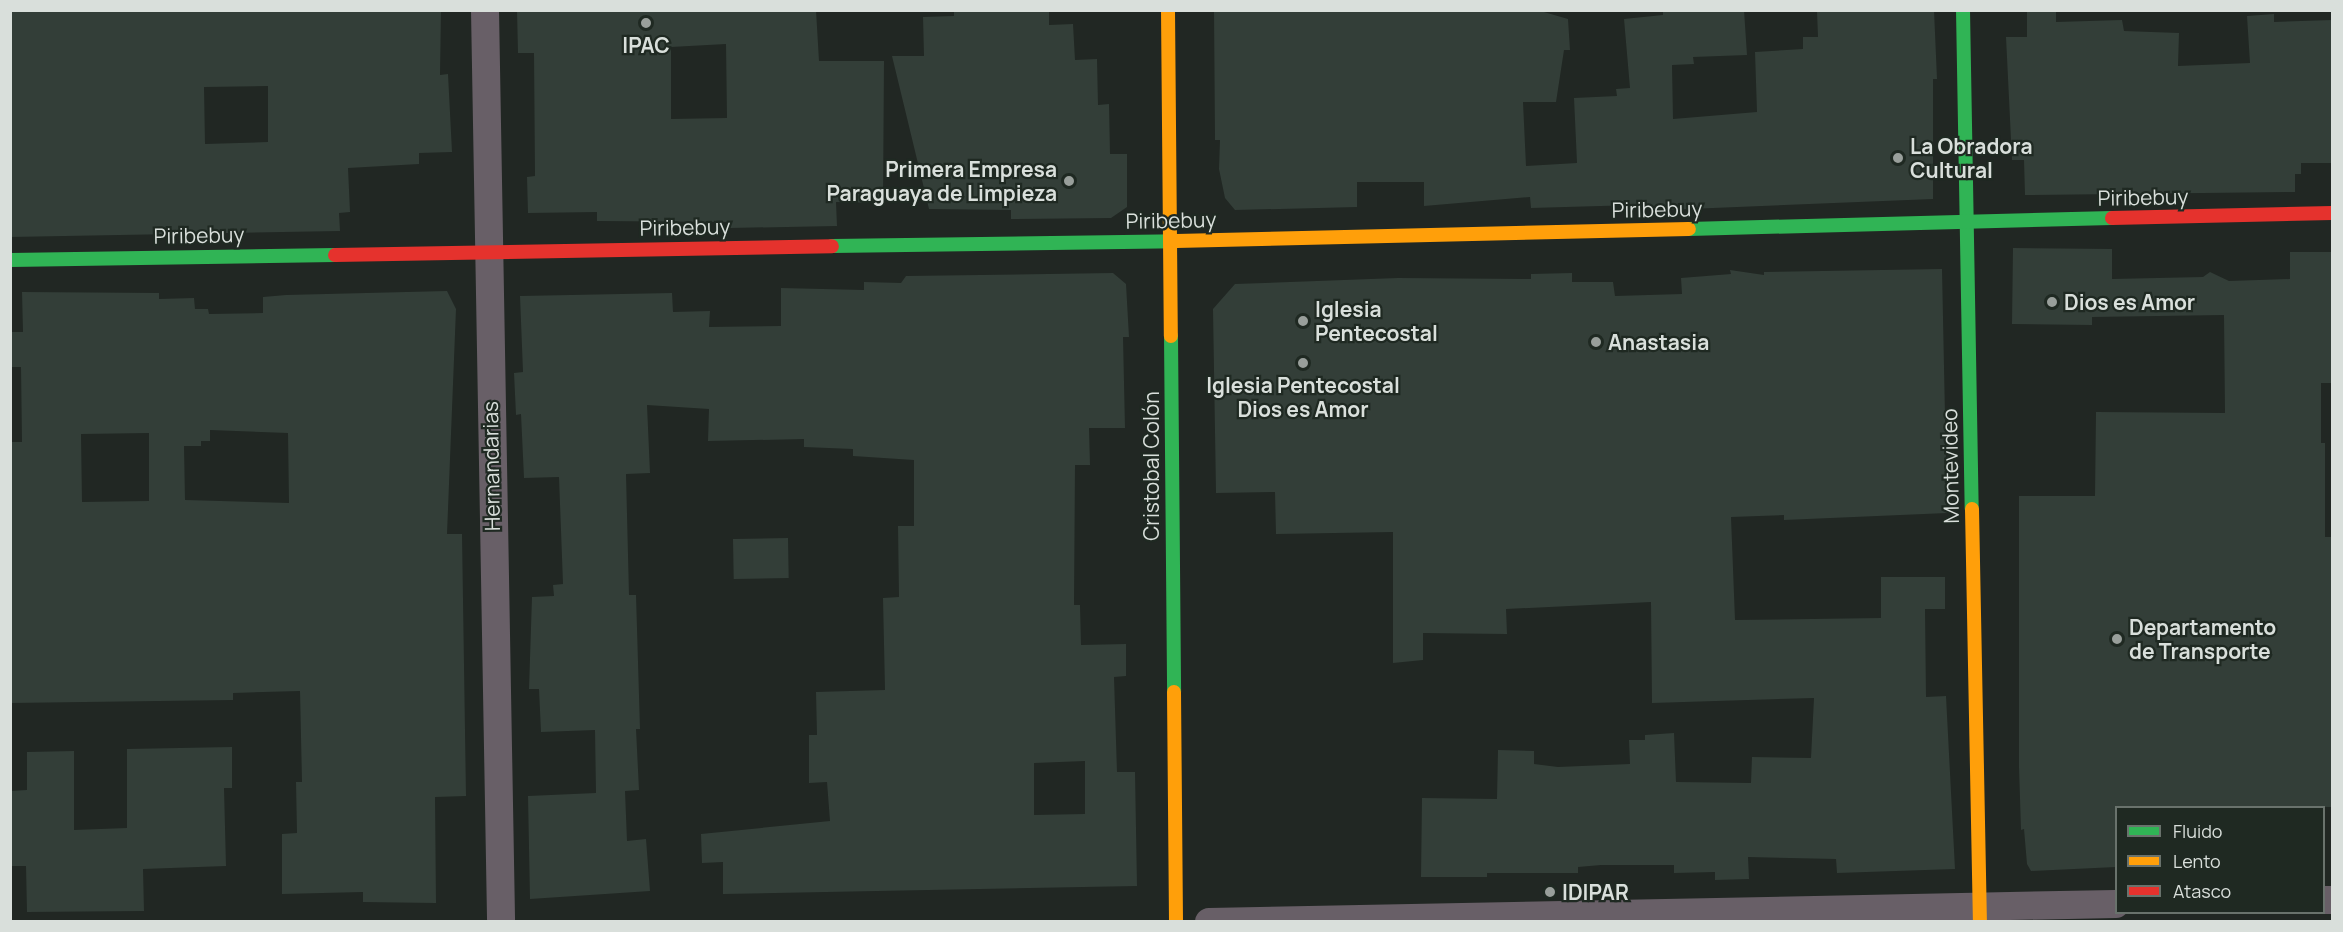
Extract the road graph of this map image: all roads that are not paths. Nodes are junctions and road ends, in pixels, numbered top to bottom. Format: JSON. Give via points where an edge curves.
{"nodes":[{"id":1,"x":485,"y":10,"type":"edge"},
{"id":2,"x":1168,"y":10,"type":"edge"},
{"id":3,"x":1963,"y":10,"type":"edge"},
{"id":4,"x":2332,"y":213,"type":"edge"},
{"id":5,"x":1967,"y":222,"type":"junction"},
{"id":6,"x":1171,"y":241,"type":"junction"},
{"id":7,"x":487,"y":251,"type":"junction"},
{"id":8,"x":10,"y":260,"type":"edge"},
{"id":9,"x":2115,"y":904,"type":"edge"},
{"id":10,"x":1980,"y":914,"type":"edge"},
{"id":11,"x":501,"y":921,"type":"edge"},
{"id":12,"x":1176,"y":921,"type":"edge"},
{"id":13,"x":1209,"y":921,"type":"edge"}],
"edges":[{"from":1,"to":7,"type":"street","name":"Hernandarias"},
{"from":2,"to":6,"type":"street","name":"Cristobal Colón"},
{"from":3,"to":5,"type":"street","name":"Montevideo"},
{"from":4,"to":5,"type":"street","name":"Piribebuy"},
{"from":5,"to":6,"type":"street","name":"Piribebuy"},
{"from":5,"to":10,"type":"street","name":"Montevideo"},
{"from":6,"to":7,"type":"street","name":"Piribebuy"},
{"from":6,"to":12,"type":"street","name":"Cristobal Colón"},
{"from":7,"to":8,"type":"street","name":"Piribebuy"},
{"from":7,"to":11,"type":"street","name":"Hernandarias"},
{"from":9,"to":10,"type":"street"},
{"from":10,"to":13,"type":"street"}]}
